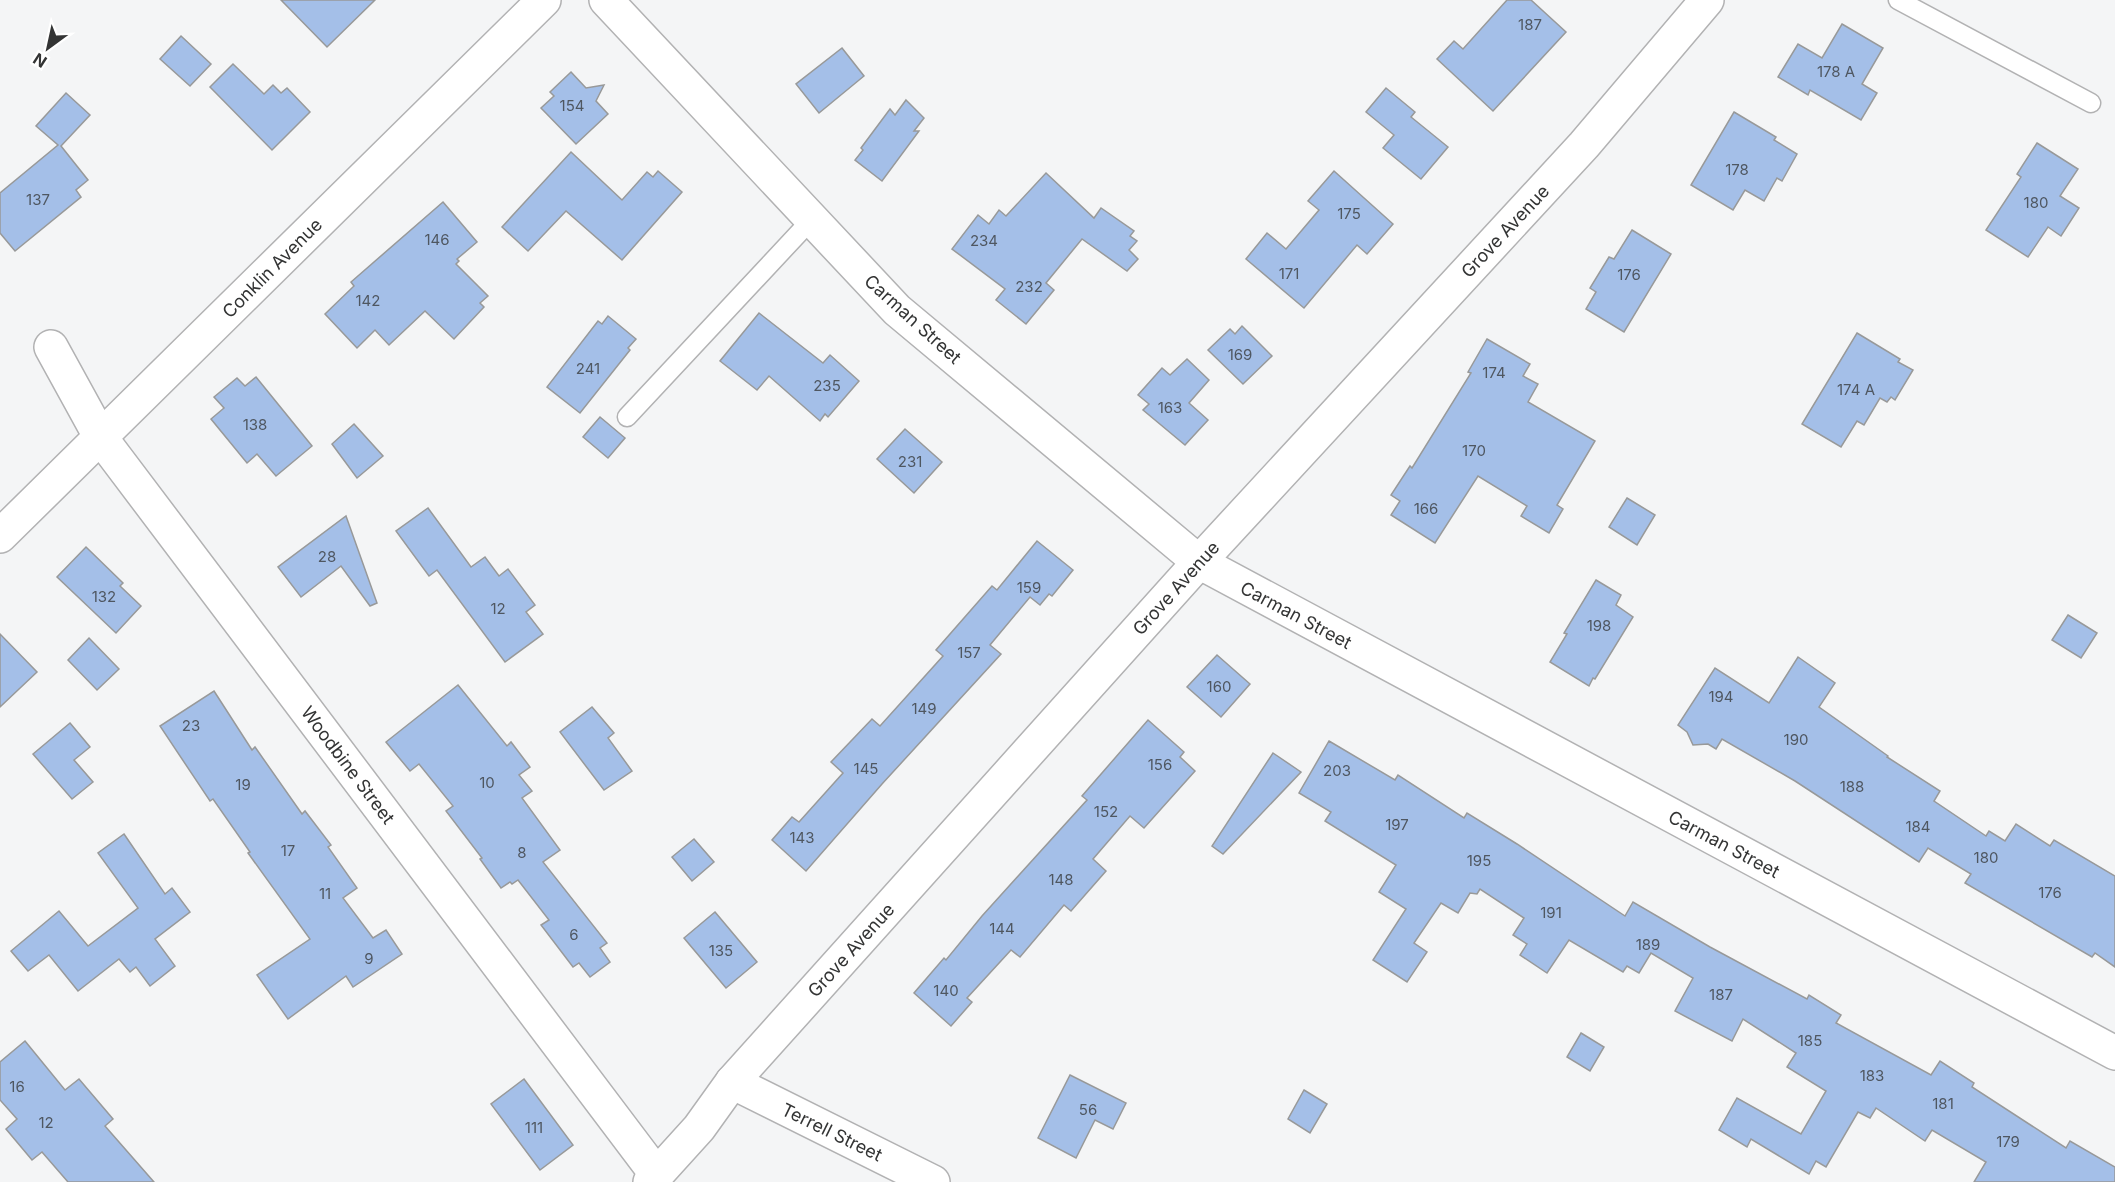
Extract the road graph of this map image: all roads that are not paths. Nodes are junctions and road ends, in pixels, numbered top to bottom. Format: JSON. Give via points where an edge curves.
{"nodes":[{"id":1,"x":544,"y":0,"type":"edge"},
{"id":2,"x":606,"y":0,"type":"edge"},
{"id":3,"x":1707,"y":0,"type":"edge"},
{"id":4,"x":1898,"y":0,"type":"edge"},
{"id":5,"x":2091,"y":103,"type":"dead end"},
{"id":6,"x":812,"y":219,"type":"junction"},
{"id":7,"x":51,"y":347,"type":"dead end"},
{"id":8,"x":627,"y":417,"type":"dead end"},
{"id":9,"x":101,"y":438,"type":"junction"},
{"id":10,"x":0,"y":536,"type":"edge"},
{"id":11,"x":1199,"y":562,"type":"junction"},
{"id":12,"x":2115,"y":1053,"type":"edge"},
{"id":13,"x":732,"y":1082,"type":"junction"},
{"id":14,"x":654,"y":1178,"type":"edge"},
{"id":15,"x":933,"y":1182,"type":"edge"}],
"edges":[{"from":1,"to":9,"type":"street","name":"Conklin Avenue"},
{"from":2,"to":6,"type":"street","name":"Carman Street"},
{"from":3,"to":11,"type":"street","name":"Grove Avenue","via":[[1584,145]]},
{"from":4,"to":5,"type":"lane"},
{"from":6,"to":8,"type":"lane"},
{"from":6,"to":11,"type":"street","name":"Carman Street","via":[[897,310]]},
{"from":7,"to":9,"type":"street","name":"Woodbine Street"},
{"from":9,"to":10,"type":"street","name":"Conklin Avenue"},
{"from":9,"to":14,"type":"street","name":"Woodbine Street"},
{"from":11,"to":12,"type":"street","name":"Carman Street"},
{"from":11,"to":13,"type":"street","name":"Grove Avenue"},
{"from":13,"to":14,"type":"street","name":"Grove Avenue","via":[[699,1128]]},
{"from":13,"to":15,"type":"street","name":"Terrell Street"}]}
